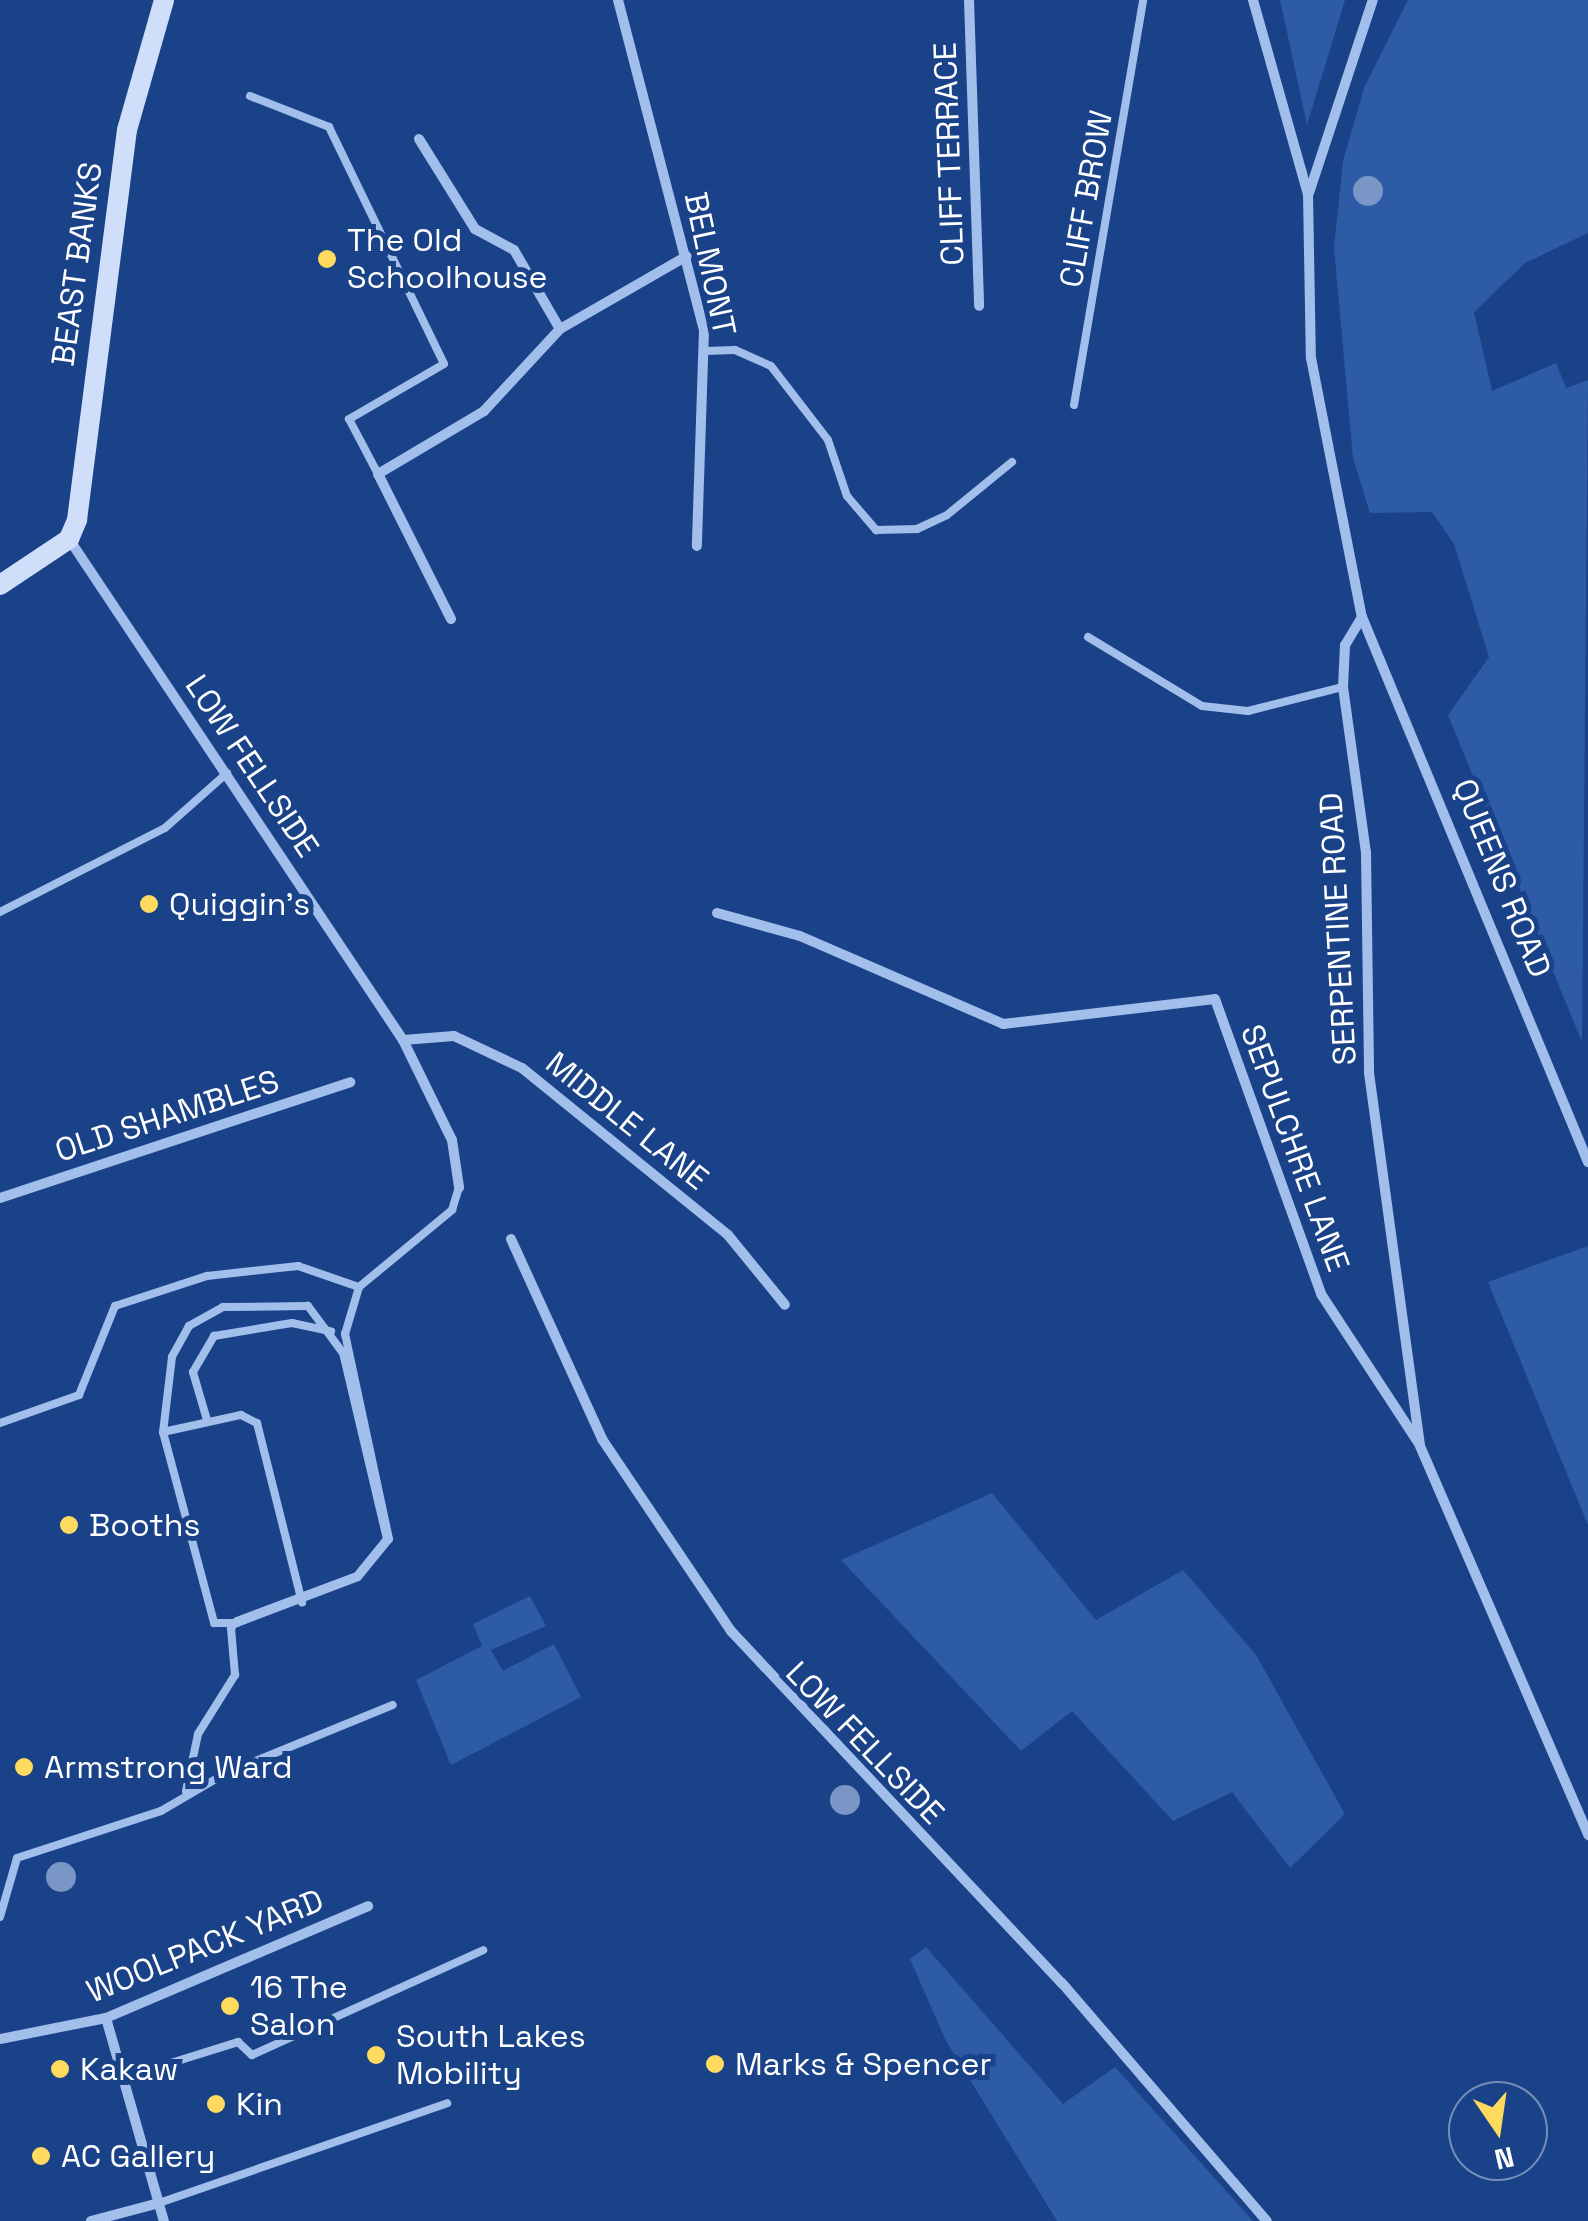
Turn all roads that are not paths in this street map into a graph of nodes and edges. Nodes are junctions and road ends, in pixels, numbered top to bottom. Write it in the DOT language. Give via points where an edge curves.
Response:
graph roads {
  1 [pos="164,0"];
  2 [pos="618,0"];
  3 [pos="969,0"];
  4 [pos="1144,0"];
  5 [pos="1253,0"];
  6 [pos="1373,0"];
  7 [pos="250,96"];
  8 [pos="419,139"];
  9 [pos="1308,194"];
  10 [pos="687,256"];
  11 [pos="979,306"];
  12 [pos="560,329"];
  13 [pos="704,351"];
  14 [pos="1074,405"];
  15 [pos="1012,462"];
  16 [pos="378,474"];
  17 [pos="70,539"];
  18 [pos="697,546"];
  19 [pos="0,585"];
  20 [pos="1362,617"];
  21 [pos="450,619"];
  22 [pos="1088,637"];
  23 [pos="1344,687"];
  24 [pos="227,773"];
  25 [pos="0,912"];
  26 [pos="718,913"];
  27 [pos="402,1040"];
  28 [pos="350,1082"];
  29 [pos="1588,1162"];
  30 [pos="460,1187"];
  31 [pos="0,1198"];
  32 [pos="512,1240"];
  33 [pos="359,1287"];
  34 [pos="786,1305"];
  35 [pos="336,1333"];
  36 [pos="207,1420"];
  37 [pos="0,1423"];
  38 [pos="163,1432"];
  39 [pos="1420,1446"];
  40 [pos="302,1602"];
  41 [pos="393,1705"];
  42 [pos="186,1792"];
  43 [pos="1588,1835"];
  44 [pos="368,1906"];
  45 [pos="0,1918"];
  46 [pos="483,1950"];
  47 [pos="106,2018"];
  48 [pos="0,2039"];
  49 [pos="123,2078"];
  50 [pos="448,2103"];
  51 [pos="159,2203"];
  52 [pos="91,2221"];
  53 [pos="164,2221"];
  54 [pos="1267,2221"];
  1 -- 17 [label="street, BEAST BANKS" via="128,130"];
  2 -- 10 [label="street, BELMONT"];
  3 -- 11 [label="street, CLIFF TERRACE"];
  4 -- 14 [label="lane, CLIFF BROW"];
  5 -- 9 [label="street"];
  6 -- 9 [label="street"];
  7 -- 16 [label="lane" via="329,127 444,364 349,419"];
  8 -- 12 [label="street" via="476,229 514,250"];
  9 -- 20 [label="street" via="1311,358"];
  10 -- 12 [label="street"];
  10 -- 13 [label="street, BELMONT"];
  12 -- 16 [label="street" via="484,411"];
  13 -- 15 [label="lane" via="735,350 771,366 821,429 847,496 876,530 917,529 946,515"];
  13 -- 18 [label="street, BELMONT"];
  16 -- 21 [label="street"];
  17 -- 19 [label="street"];
  17 -- 24 [label="street, LOW FELLSIDE"];
  20 -- 23 [label="street, SERPENTINE ROAD" via="1346,645"];
  20 -- 29 [label="street, QUEENS ROAD"];
  22 -- 23 [label="lane" via="1202,706 1248,710"];
  23 -- 39 [label="street, SERPENTINE ROAD" via="1366,853 1369,1072"];
  24 -- 25 [label="lane" via="166,828"];
  24 -- 27 [label="street, LOW FELLSIDE"];
  26 -- 39 [label="street, SEPULCHRE LANE" via="800,936 1003,1024 1215,998 1321,1294"];
  27 -- 30 [label="street, LOW FELLSIDE" via="452,1140"];
  27 -- 34 [label="street, MIDDLE LANE" via="454,1036 522,1068 728,1235"];
  28 -- 31 [label="street, OLD SHAMBLES"];
  30 -- 33 [label="lane" via="452,1210"];
  32 -- 54 [label="street, LOW FELLSIDE" via="602,1439 731,1632 786,1701 1062,1984"];
  33 -- 37 [label="lane" via="298,1266 207,1276 115,1306 79,1395"];
  33 -- 40 [label="lane" via="344,1352 389,1539 358,1578"];
  35 -- 36 [label="lane" via="292,1323 214,1336 193,1372"];
  35 -- 38 [label="lane" via="290,1301 206,1316 172,1357"];
  35 -- 42 [label="lane" via="387,1539 357,1576 237,1621 234,1675 198,1734"];
  36 -- 38 [label="lane"];
  36 -- 40 [label="lane" via="241,1415 257,1423"];
  38 -- 40 [label="lane" via="214,1623"];
  39 -- 43 [label="street, SERPENTINE ROAD"];
  41 -- 42 [label="lane"];
  42 -- 45 [label="lane" via="161,1811 17,1858"];
  44 -- 47 [label="street, WOOLPACK YARD"];
  46 -- 49 [label="lane" via="252,2055 238,2042"];
  47 -- 48 [label="street, WOOLPACK YARD"];
  47 -- 49 [label="street"];
  49 -- 51 [label="street"];
  50 -- 51 [label="lane"];
  51 -- 52 [label="street"];
  51 -- 53 [label="street"];
}
